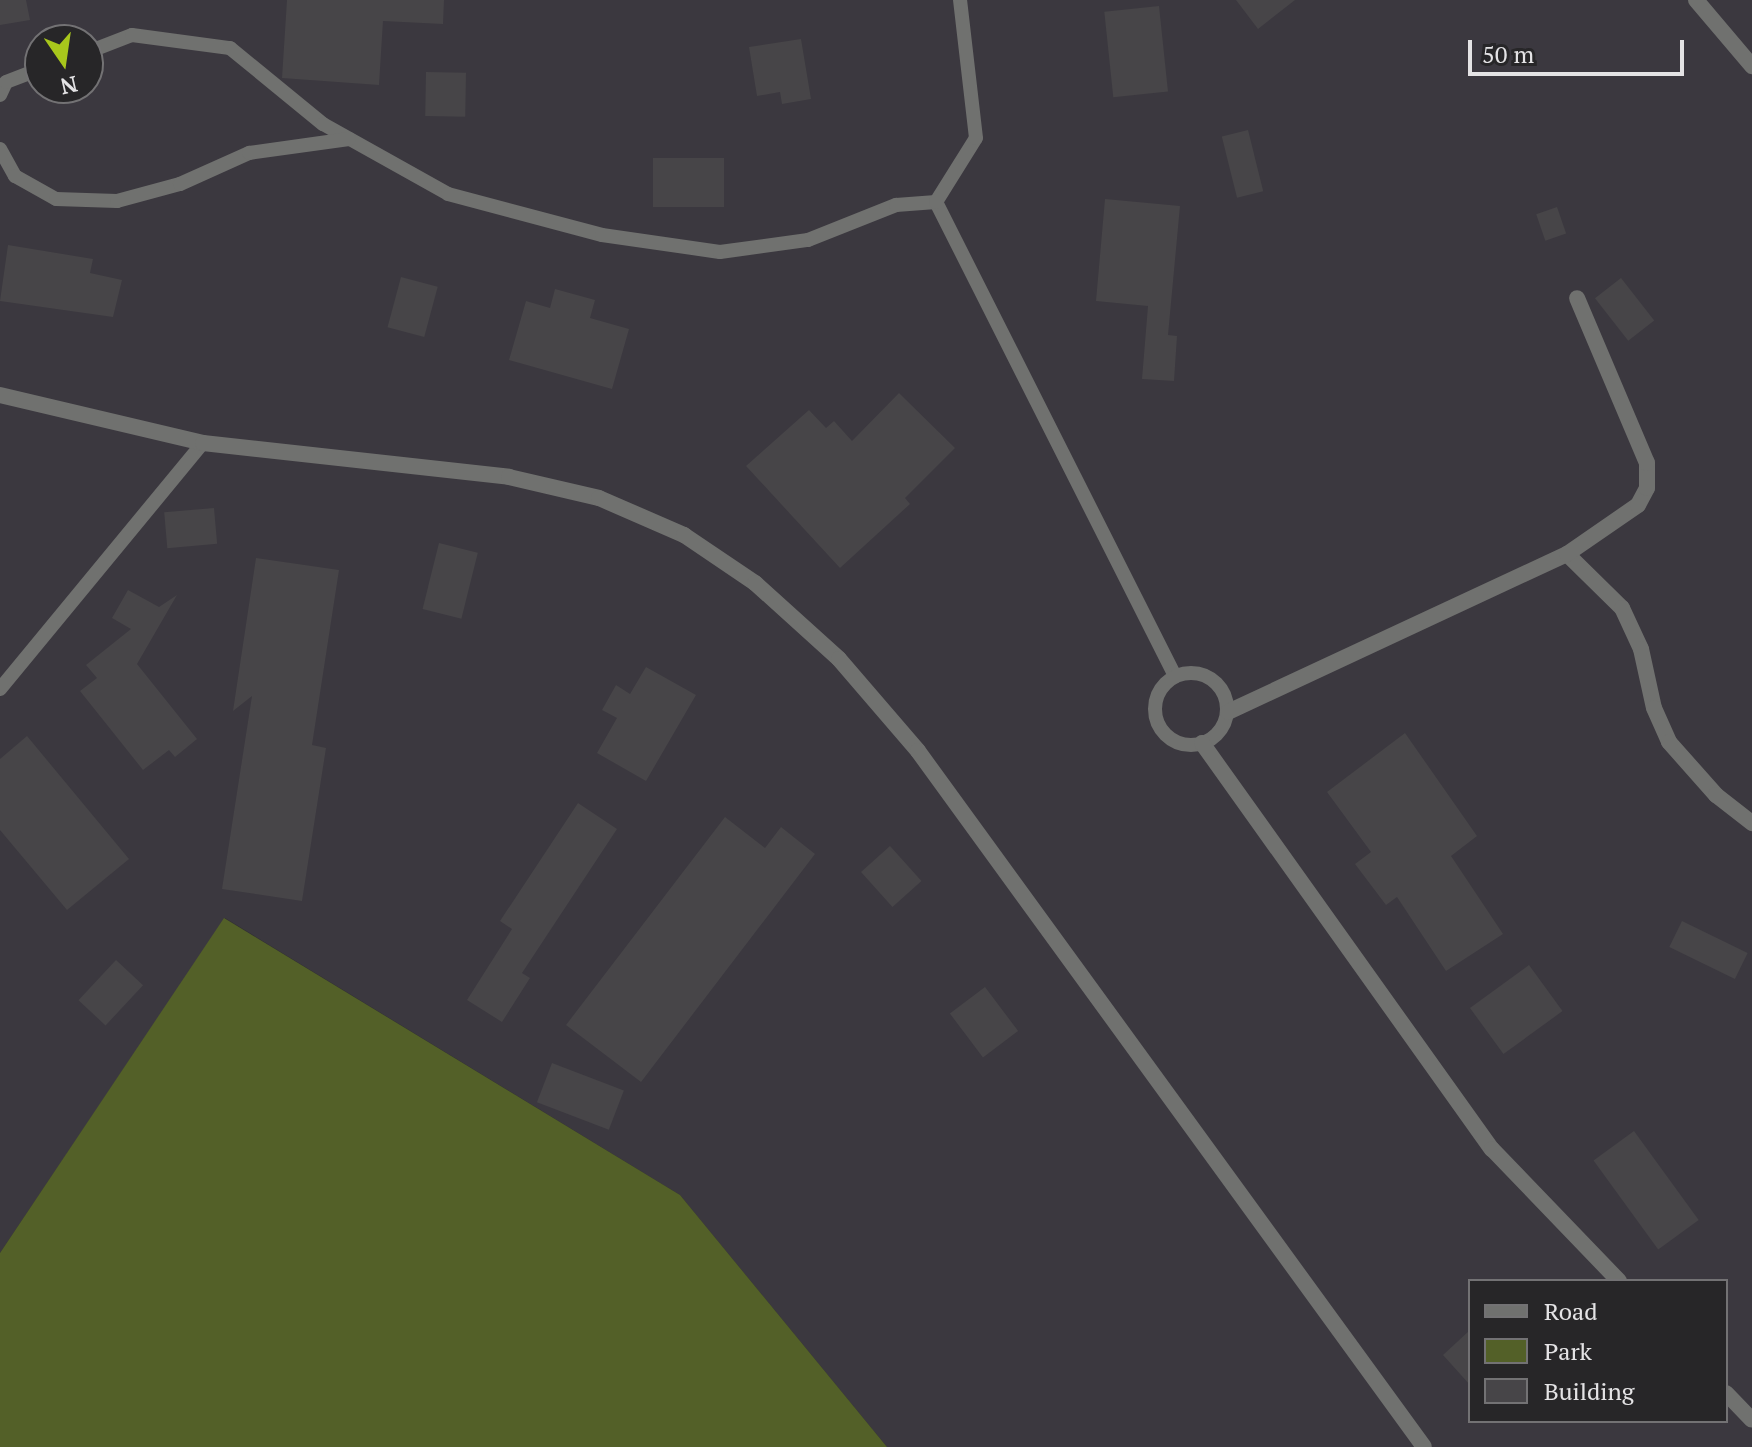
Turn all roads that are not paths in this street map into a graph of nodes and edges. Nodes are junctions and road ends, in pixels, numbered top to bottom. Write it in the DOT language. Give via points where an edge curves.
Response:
graph roads {
  1 [pos="960,0"];
  2 [pos="1696,0"];
  3 [pos="104,46"];
  4 [pos="1752,66"];
  5 [pos="24,75"];
  6 [pos="0,95"];
  7 [pos="349,139"];
  8 [pos="0,149"];
  9 [pos="936,202"];
  10 [pos="1577,298"];
  11 [pos="0,395"];
  12 [pos="203,443"];
  13 [pos="1567,554"];
  14 [pos="1175,676"];
  15 [pos="0,689"];
  16 [pos="1228,712"];
  17 [pos="1202,743"];
  18 [pos="1752,823"];
  19 [pos="1617,1279"];
  20 [pos="1728,1395"];
  21 [pos="1752,1420"];
  22 [pos="1424,1447"];
  1 -- 9 [label="lane" via="976,138"];
  2 -- 4 [label="street"];
  3 -- 7 [label="lane" via="132,35 230,48"];
  5 -- 6 [label="lane" via="6,82"];
  7 -- 8 [label="lane" via="249,153 180,184 117,201 56,199 15,176"];
  7 -- 9 [label="lane" via="448,194 602,235 720,252 808,240 896,205"];
  9 -- 14 [label="lane"];
  10 -- 13 [label="street" via="1640,441 1647,488 1638,505"];
  11 -- 12 [label="street"];
  12 -- 15 [label="lane"];
  12 -- 22 [label="street" via="509,477 599,498 684,535 755,583 839,659 918,751"];
  13 -- 16 [label="street"];
  13 -- 18 [label="street" via="1622,608 1641,649 1654,708 1669,742 1716,795"];
  14 -- 16 [label="lane" via="1201,673 1212,678 1227,699"];
  14 -- 17 [label="lane" via="1158,693 1156,718 1171,739"];
  16 -- 17 [label="lane" via="1218,735"];
  17 -- 19 [label="street" via="1492,1149"];
  20 -- 21 [label="street"];
}
